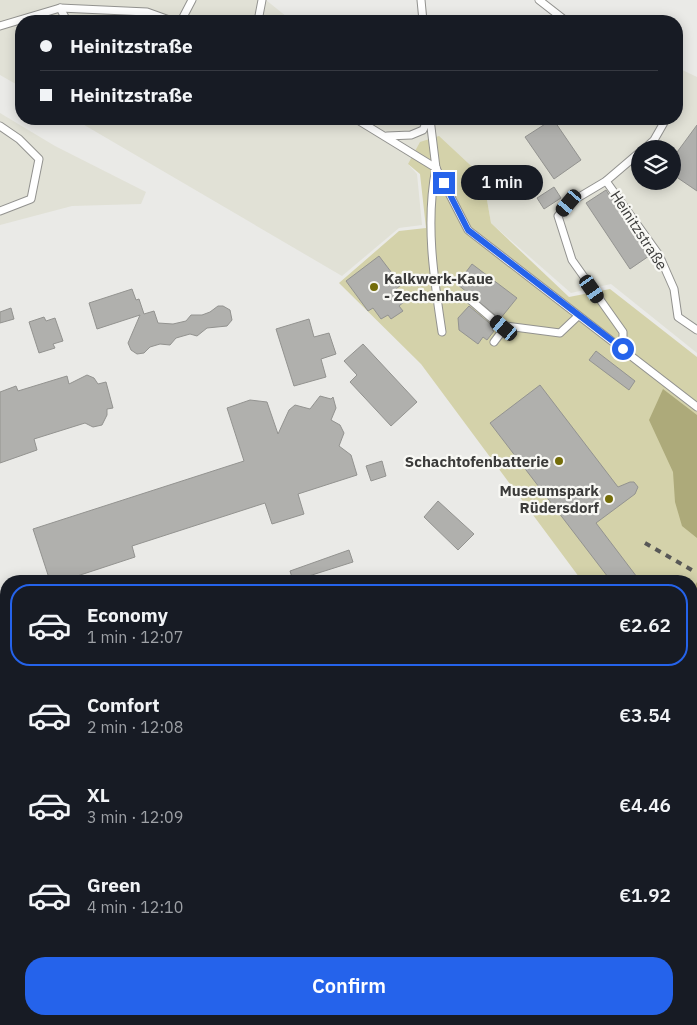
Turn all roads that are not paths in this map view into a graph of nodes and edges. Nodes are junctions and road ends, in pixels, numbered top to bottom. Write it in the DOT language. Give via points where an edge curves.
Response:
graph roads {
  1 [pos="110,0"];
  2 [pos="192,0"];
  3 [pos="262,0"];
  4 [pos="421,0"];
  5 [pos="539,0"];
  6 [pos="60,8"];
  7 [pos="109,8"];
  8 [pos="37,15"];
  9 [pos="64,15"];
  10 [pos="155,15"];
  11 [pos="184,15"];
  12 [pos="259,15"];
  13 [pos="422,15"];
  14 [pos="558,15"];
  15 [pos="15,22"];
  16 [pos="0,26"];
  17 [pos="366,125"];
  18 [pos="426,125"];
  19 [pos="430,125"];
  20 [pos="663,125"];
  21 [pos="0,126"];
  22 [pos="384,136"];
  23 [pos="654,140"];
  24 [pos="631,160"];
  25 [pos="436,168"];
  26 [pos="606,181"];
  27 [pos="0,211"];
  28 [pos="467,297"];
  29 [pos="578,316"];
  30 [pos="504,328"];
  31 [pos="697,330"];
  32 [pos="442,332"];
  33 [pos="494,342"];
  34 [pos="623,349"];
  35 [pos="697,407"];
  1 -- 7 [label="lane"];
  2 -- 11 [label="lane"];
  3 -- 12 [label="lane"];
  4 -- 13 [label="lane"];
  5 -- 14 [label="lane"];
  6 -- 7 [label="lane"];
  6 -- 8 [label="lane"];
  6 -- 9 [label="lane"];
  7 -- 10 [label="lane"];
  15 -- 16 [label="lane"];
  17 -- 22 [label="lane"];
  18 -- 22 [label="lane" via="423,130 411,135"];
  19 -- 25 [label="lane"];
  20 -- 23 [label="lane"];
  21 -- 27 [label="lane" via="39,159 31,199"];
  22 -- 25 [label="lane"];
  24 -- 26 [label="lane, Heinitzstraße"];
  25 -- 29 [label="lane" via="468,230"];
  25 -- 32 [label="lane" via="431,196 434,280"];
  26 -- 31 [label="lane, Heinitzstraße" via="659,255 674,289 678,317"];
  26 -- 34 [label="lane, Heinitzstraße" via="569,203 558,216 572,260 622,332"];
  28 -- 30 [label="lane"];
  29 -- 30 [label="lane" via="560,332"];
  29 -- 34 [label="lane"];
  30 -- 33 [label="lane"];
  34 -- 35 [label="lane"];
}
